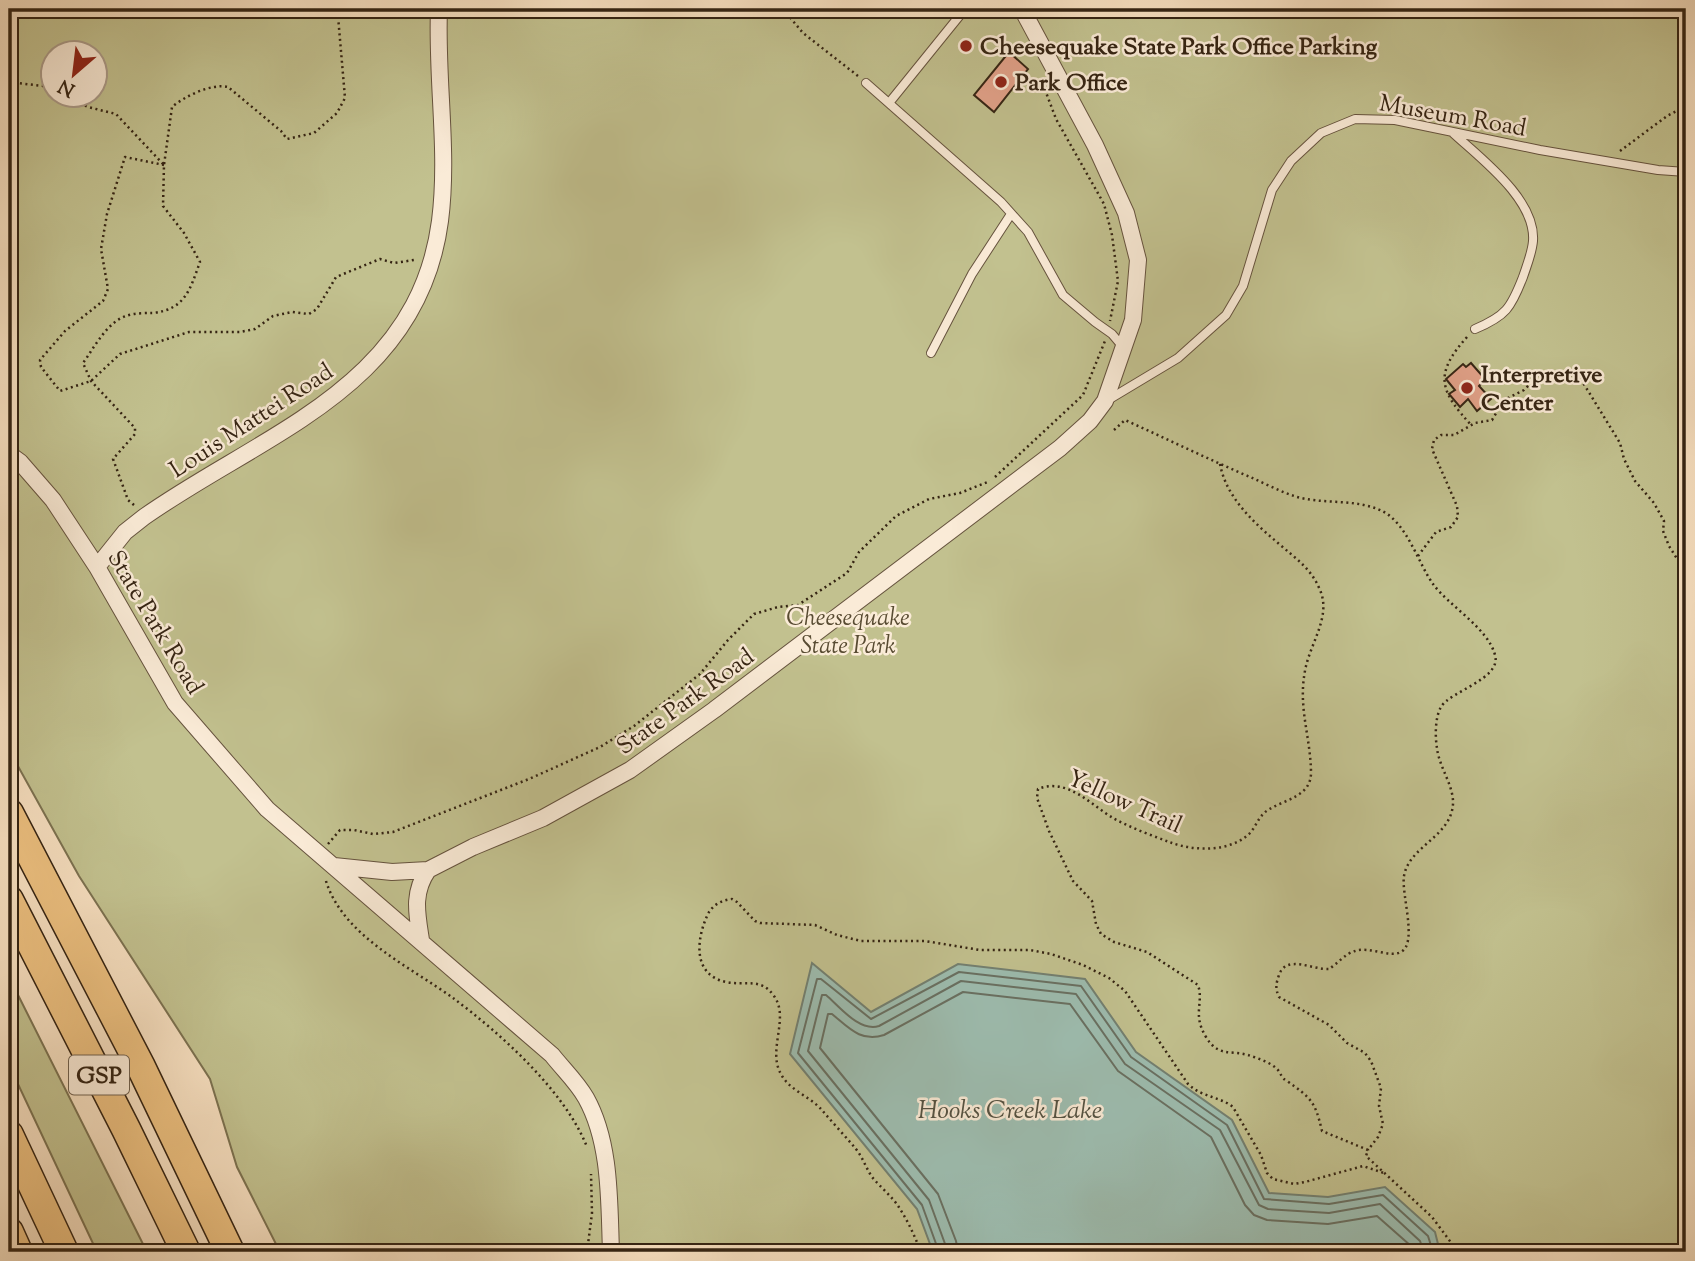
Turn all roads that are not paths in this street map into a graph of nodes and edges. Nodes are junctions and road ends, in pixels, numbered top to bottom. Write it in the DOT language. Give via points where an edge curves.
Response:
graph roads {
  1 [pos="439,9"];
  2 [pos="965,9"];
  3 [pos="1022,9"];
  4 [pos="866,83"];
  5 [pos="889,103"];
  6 [pos="1452,132"];
  7 [pos="1686,172"];
  8 [pos="1011,214"];
  9 [pos="1475,329"];
  10 [pos="1125,349"];
  11 [pos="931,353"];
  12 [pos="1105,401"];
  13 [pos="9,454"];
  14 [pos="97,567"];
  15 [pos="9,813"];
  16 [pos="428,870"];
  17 [pos="329,872"];
  18 [pos="9,900"];
  19 [pos="422,940"];
  20 [pos="9,1135"];
  21 [pos="9,1232"];
  22 [pos="18,1252"];
  23 [pos="64,1252"];
  24 [pos="186,1252"];
  25 [pos="230,1252"];
  26 [pos="611,1252"];
  1 -- 14 [label="street, Louis Mattei Road" via="440,222 412,309 359,377 305,419 144,517 125,532"];
  2 -- 5 [label="lane"];
  3 -- 10 [label="street, State Park Road" via="1126,213 1138,260 1133,320"];
  4 -- 5 [label="lane"];
  5 -- 8 [label="lane"];
  6 -- 7 [label="lane, Museum Road"];
  6 -- 9 [label="lane" via="1516,195 1531,223 1533,239 1513,302 1505,314"];
  6 -- 12 [label="lane, Museum Road" via="1395,120 1355,119 1321,133 1291,161 1272,190 1243,286 1226,315 1178,358"];
  8 -- 10 [label="lane" via="1028,232 1063,295"];
  8 -- 11 [label="lane" via="972,274"];
  10 -- 12 [label="street, State Park Road"];
  12 -- 16 [label="street, State Park Road" via="1060,448 630,769 543,818"];
  13 -- 14 [label="street, State Park Road" via="52,500"];
  14 -- 17 [label="street, State Park Road" via="175,703"];
  15 -- 25 [label="highway, GSP" via="141,1067"];
  16 -- 17 [label="street, State Park Road"];
  16 -- 19 [label="street" via="416,896"];
  17 -- 19 [label="street, State Park Road"];
  18 -- 24 [label="highway, GSP"];
  19 -- 26 [label="street, State Park Road" via="552,1055 585,1096 601,1132"];
  20 -- 23 [label="highway"];
  21 -- 22 [label="highway"];
}
